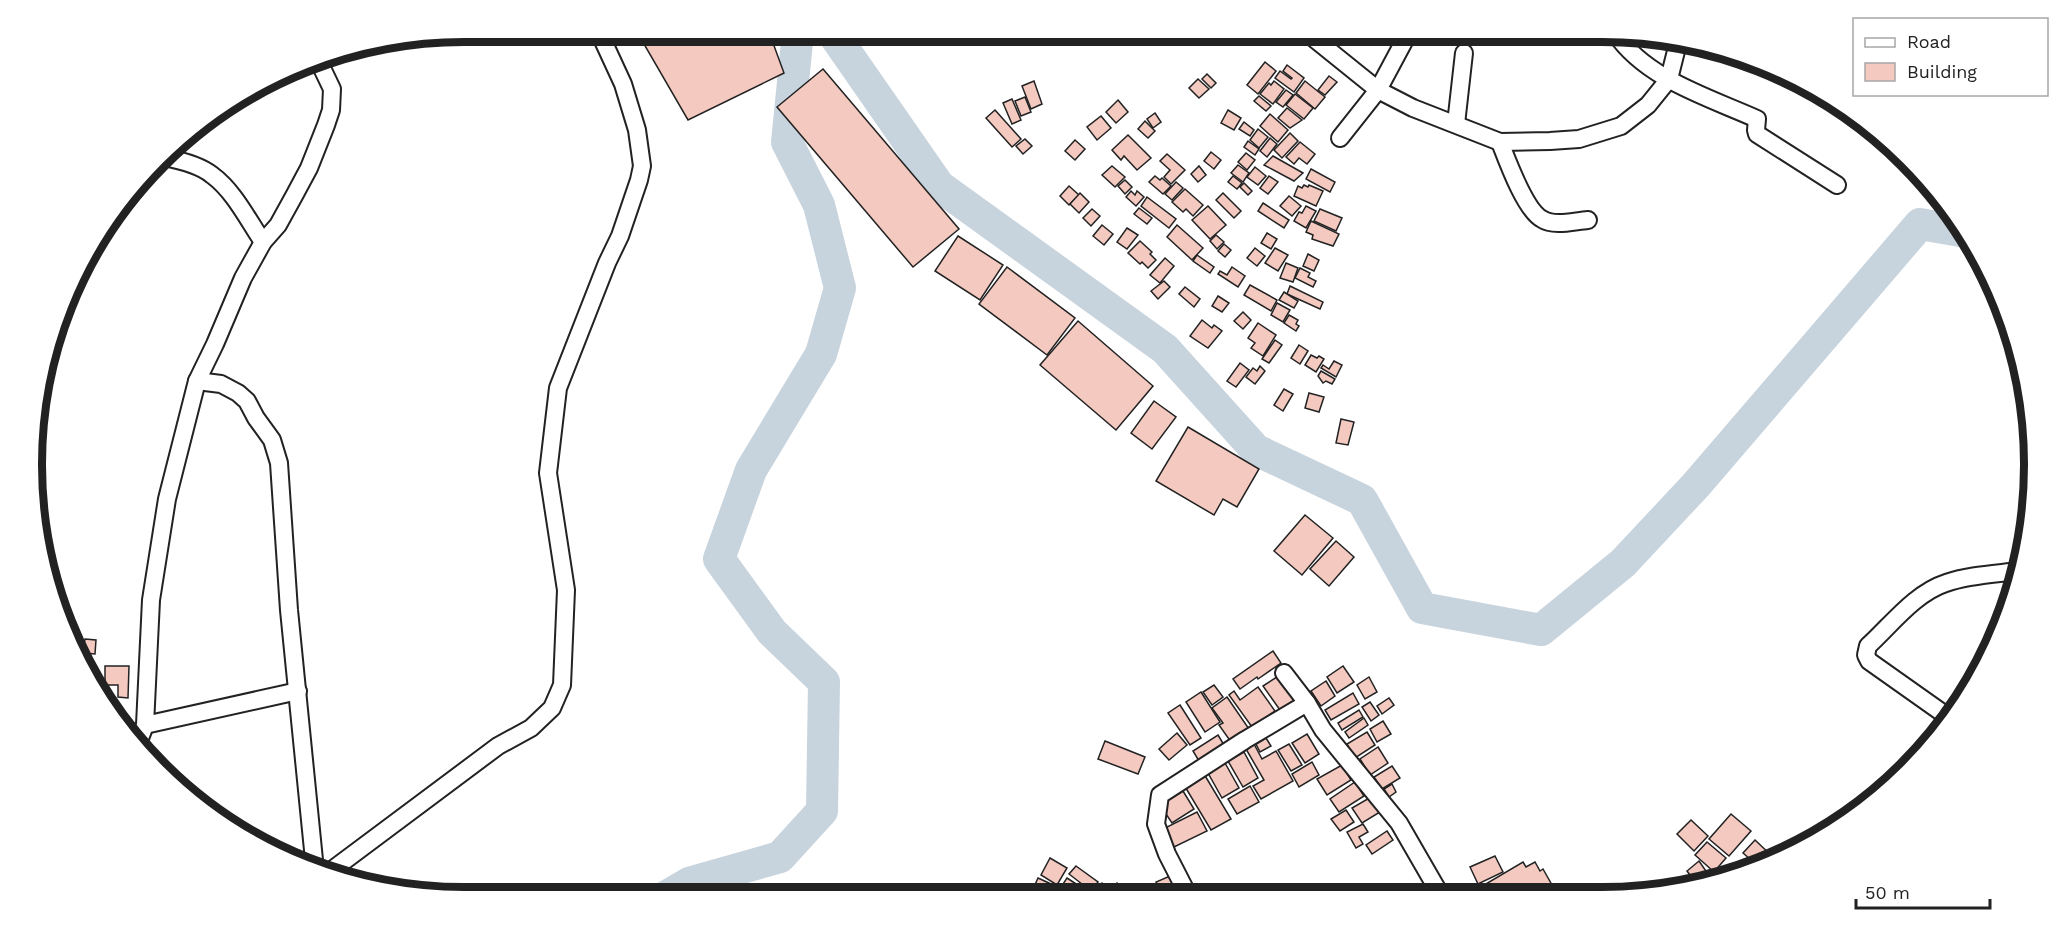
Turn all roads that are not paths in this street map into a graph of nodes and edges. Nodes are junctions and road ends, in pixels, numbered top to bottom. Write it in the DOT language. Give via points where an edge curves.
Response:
graph roads {
  1 [pos="603,42"];
  2 [pos="1318,42"];
  3 [pos="1404,42"];
  4 [pos="1622,43"];
  5 [pos="1677,49"];
  6 [pos="1464,53"];
  7 [pos="321,67"];
  8 [pos="1669,80"];
  9 [pos="1378,90"];
  10 [pos="1456,124"];
  11 [pos="1340,138"];
  12 [pos="1500,142"];
  13 [pos="173,159"];
  14 [pos="1837,185"];
  15 [pos="1588,220"];
  16 [pos="263,242"];
  17 [pos="197,381"];
  18 [pos="2010,572"];
  19 [pos="1284,673"];
  20 [pos="298,691"];
  21 [pos="1307,703"];
  22 [pos="1943,713"];
  23 [pos="142,733"];
  24 [pos="314,859"];
  25 [pos="336,867"];
  26 [pos="1184,887"];
  27 [pos="1436,887"];
  1 -- 25 [label="street" via="626,93 642,166 620,236 558,388 548,473 566,590 562,685 552,708 531,728 498,746"];
  2 -- 9 [label="street"];
  3 -- 9 [label="street"];
  4 -- 8 [label="street"];
  5 -- 8 [label="street"];
  6 -- 10 [label="street"];
  7 -- 16 [label="street" via="332,89 331,110 309,168 278,225"];
  8 -- 12 [label="street" via="1648,105 1621,126 1579,139"];
  8 -- 14 [label="street" via="1757,119 1757,134"];
  9 -- 10 [label="street"];
  9 -- 11 [label="street"];
  10 -- 12 [label="street"];
  12 -- 15 [label="street" via="1513,178 1542,220"];
  13 -- 16 [label="street" via="211,174"];
  16 -- 17 [label="street"];
  17 -- 20 [label="street" via="221,384 238,393 272,440 279,463"];
  17 -- 23 [label="street" via="167,499 150,600"];
  18 -- 22 [label="street" via="1945,583 1919,598 1868,646 1869,661"];
  19 -- 21 [label="street"];
  20 -- 23 [label="street"];
  20 -- 24 [label="street"];
  21 -- 26 [label="street" via="1160,795 1156,824"];
  21 -- 27 [label="street" via="1323,730 1399,823"];
}
